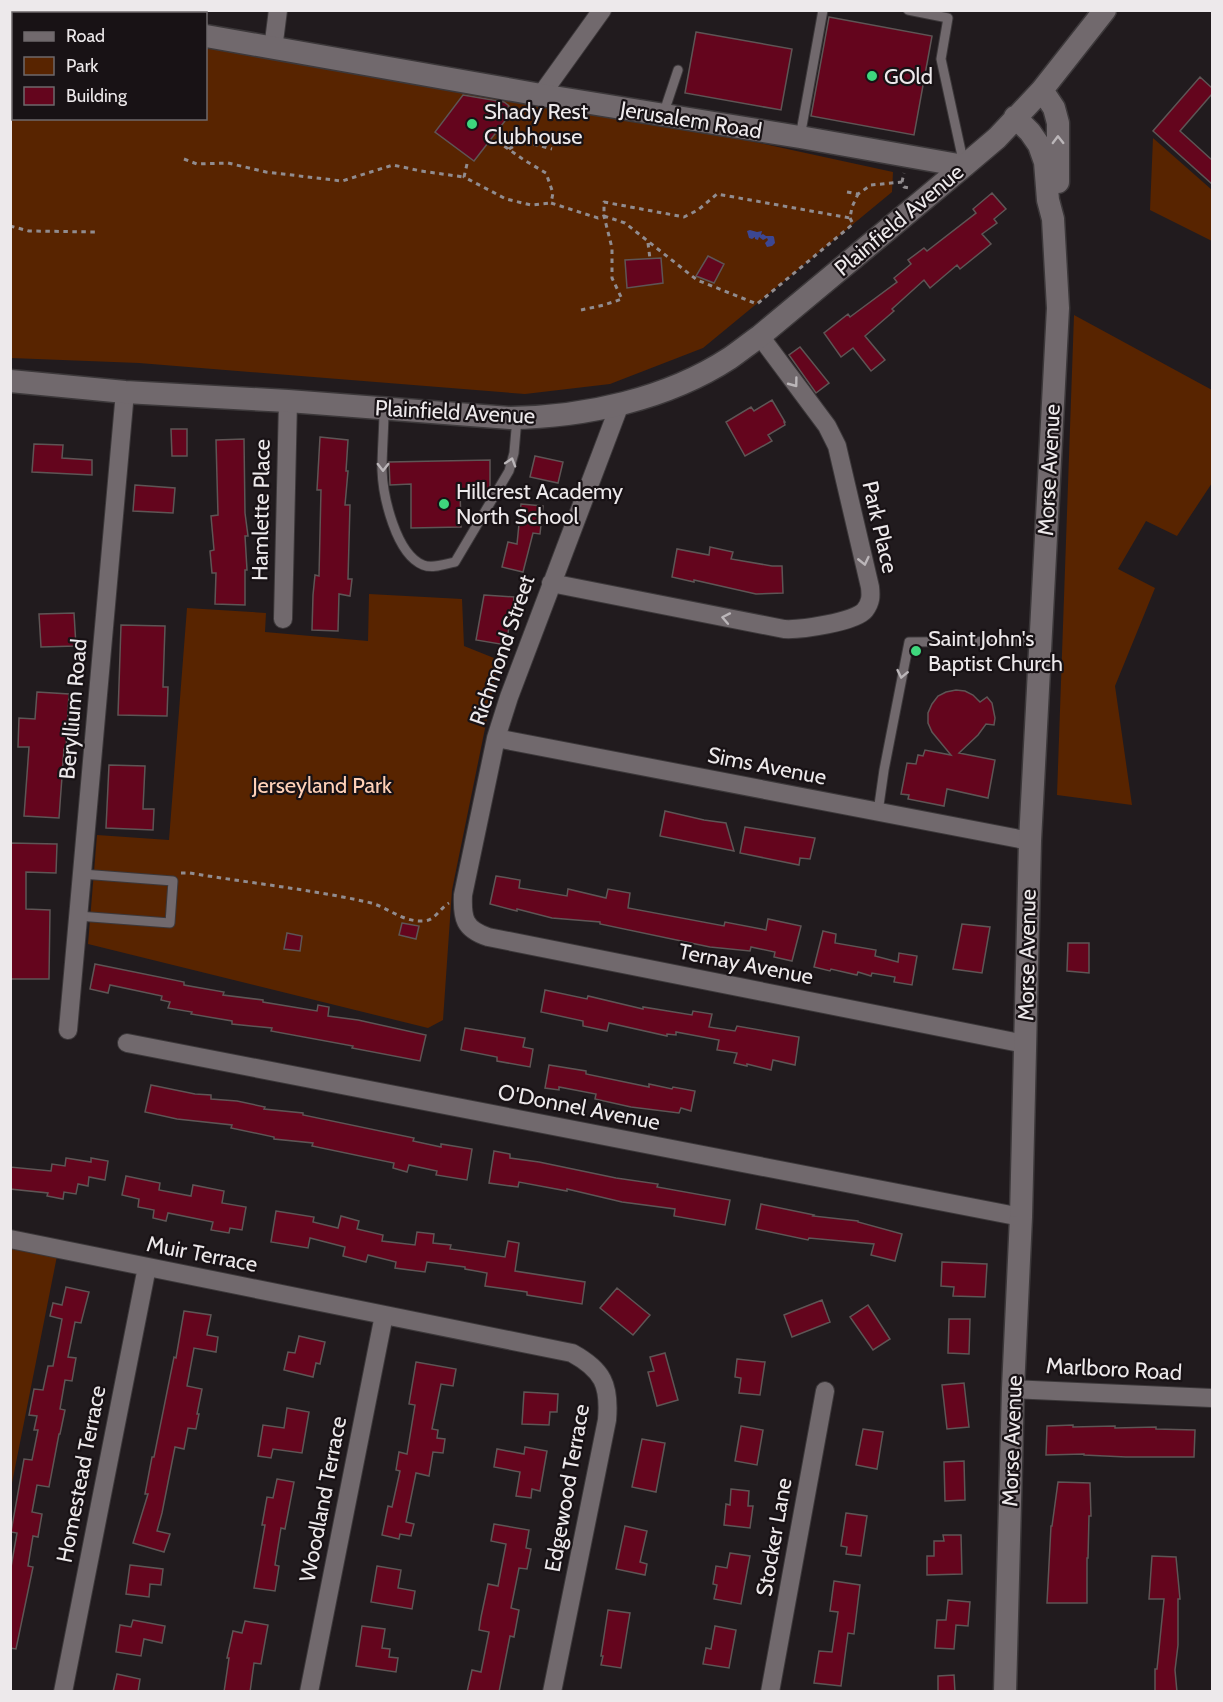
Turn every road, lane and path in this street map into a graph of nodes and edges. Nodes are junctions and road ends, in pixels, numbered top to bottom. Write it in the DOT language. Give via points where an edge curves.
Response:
graph roads {
  1 [pos="278,10"];
  2 [pos="602,10"];
  3 [pos="823,10"];
  4 [pos="908,10"];
  5 [pos="1106,10"];
  6 [pos="207,36"];
  7 [pos="273,49"];
  8 [pos="678,70"];
  9 [pos="1042,90"];
  10 [pos="541,95"];
  11 [pos="663,115"];
  12 [pos="1015,117"];
  13 [pos="800,137"];
  14 [pos="497,141"];
  15 [pos="509,149"];
  16 [pos="552,149"];
  17 [pos="184,159"];
  18 [pos="467,164"];
  19 [pos="964,166"];
  20 [pos="906,171"];
  21 [pos="464,177"];
  22 [pos="902,182"];
  23 [pos="915,184"];
  24 [pos="847,192"];
  25 [pos="858,194"];
  26 [pos="551,203"];
  27 [pos="604,216"];
  28 [pos="850,218"];
  29 [pos="1053,219"];
  30 [pos="10,226"];
  31 [pos="98,232"];
  32 [pos="648,241"];
  33 [pos="650,259"];
  34 [pos="581,310"];
  35 [pos="760,336"];
  36 [pos="11,385"];
  37 [pos="125,392"];
  38 [pos="288,401"];
  39 [pos="620,404"];
  40 [pos="384,409"];
  41 [pos="517,418"];
  42 [pos="551,583"];
  43 [pos="283,619"];
  44 [pos="1040,640"];
  45 [pos="496,738"];
  46 [pos="878,812"];
  47 [pos="1030,841"];
  48 [pos="82,874"];
  49 [pos="173,881"];
  50 [pos="463,895"];
  51 [pos="78,916"];
  52 [pos="464,920"];
  53 [pos="68,1030"];
  54 [pos="127,1043"];
  55 [pos="1025,1044"];
  56 [pos="1021,1217"];
  57 [pos="10,1239"];
  58 [pos="147,1267"];
  59 [pos="384,1315"];
  60 [pos="1013,1389"];
  61 [pos="825,1391"];
  62 [pos="1212,1398"];
  63 [pos="63,1692"];
  64 [pos="309,1692"];
  65 [pos="552,1692"];
  66 [pos="770,1692"];
  67 [pos="1005,1692"];
  1 -- 7 [label="street"];
  2 -- 10 [label="street"];
  3 -- 13 [label="lane"];
  4 -- 19 [label="lane" via="948,18 941,59"];
  5 -- 9 [label="street, Plainfield Avenue"];
  6 -- 7 [label="street, Jerusalem Road"];
  7 -- 10 [label="street, Jerusalem Road"];
  8 -- 11 [label="lane"];
  9 -- 12 [label="street, Plainfield Avenue"];
  29 -- 9 [label="street, Morse Avenue, one-way" via="1058,201 1058,123"];
  10 -- 11 [label="street, Jerusalem Road"];
  11 -- 13 [label="street, Jerusalem Road"];
  12 -- 19 [label="street, Plainfield Avenue" via="998,138"];
  12 -- 29 [label="street, Morse Avenue" via="1039,145"];
  13 -- 19 [label="street, Jerusalem Road"];
  14 -- 15 [label="path"];
  15 -- 16 [label="path" via="522,141"];
  15 -- 26 [label="path" via="546,173 553,193"];
  17 -- 21 [label="path" via="197,164 228,163 342,181 393,165"];
  18 -- 21 [label="path"];
  19 -- 35 [label="street, Plainfield Avenue"];
  20 -- 22 [label="path"];
  21 -- 26 [label="path" via="506,199 531,205"];
  22 -- 23 [label="path" via="904,188"];
  22 -- 25 [label="path" via="871,185"];
  24 -- 25 [label="path"];
  25 -- 28 [label="path"];
  26 -- 27 [label="path" via="598,218"];
  27 -- 28 [label="path" via="604,202 684,217 717,194"];
  27 -- 32 [label="path" via="625,223"];
  27 -- 34 [label="path" via="612,248 612,278 622,298"];
  28 -- 32 [label="path" via="853,224 757,304 697,280"];
  29 -- 44 [label="street, Morse Avenue" via="1058,308"];
  30 -- 31 [label="path" via="29,231"];
  32 -- 33 [label="path"];
  35 -- 39 [label="street, Plainfield Avenue" via="690,379"];
  35 -- 42 [label="street, Park Place, one-way" via="827,426 837,446 870,587 871,599 864,612 801,630 784,629"];
  36 -- 37 [label="street, Plainfield Avenue"];
  37 -- 38 [label="street, Plainfield Avenue"];
  37 -- 48 [label="street, Beryllium Road"];
  38 -- 40 [label="street, Plainfield Avenue"];
  38 -- 43 [label="street, Hamlette Place"];
  39 -- 41 [label="street, Plainfield Avenue" via="578,413"];
  39 -- 42 [label="street, Richmond Street"];
  40 -- 41 [label="street, Plainfield Avenue"];
  40 -- 41 [label="lane, one-way" via="382,471 387,501 400,543 412,559 425,566 455,562 474,532 509,471"];
  42 -- 45 [label="street, Richmond Street"];
  44 -- 46 [label="lane, one-way" via="909,642"];
  44 -- 47 [label="street, Morse Avenue"];
  45 -- 46 [label="street, Sims Avenue"];
  45 -- 50 [label="street, Richmond Street"];
  46 -- 47 [label="street, Sims Avenue"];
  47 -- 55 [label="street, Morse Avenue"];
  48 -- 49 [label="lane"];
  48 -- 51 [label="street, Beryllium Road"];
  49 -- 50 [label="path" via="181,873 190,873 317,892 377,904 402,918 420,921 428,921"];
  49 -- 51 [label="lane" via="170,923"];
  50 -- 52 [label="street, Richmond Street"];
  51 -- 53 [label="street, Beryllium Road"];
  52 -- 55 [label="street, Ternay Avenue" via="476,933 488,937"];
  54 -- 56 [label="street, O'Donnel Avenue"];
  55 -- 56 [label="street, Morse Avenue"];
  56 -- 60 [label="street, Morse Avenue"];
  57 -- 58 [label="street, Muir Terrace"];
  58 -- 59 [label="street, Muir Terrace"];
  58 -- 63 [label="street, Homestead Terrace"];
  59 -- 64 [label="street, Woodland Terrace"];
  59 -- 65 [label="street, Edgewood Terrace" via="572,1353 587,1362 602,1379 608,1402 607,1419"];
  60 -- 62 [label="street, Marlboro Road"];
  60 -- 67 [label="street, Morse Avenue"];
  61 -- 66 [label="street, Stocker Lane"];
}
